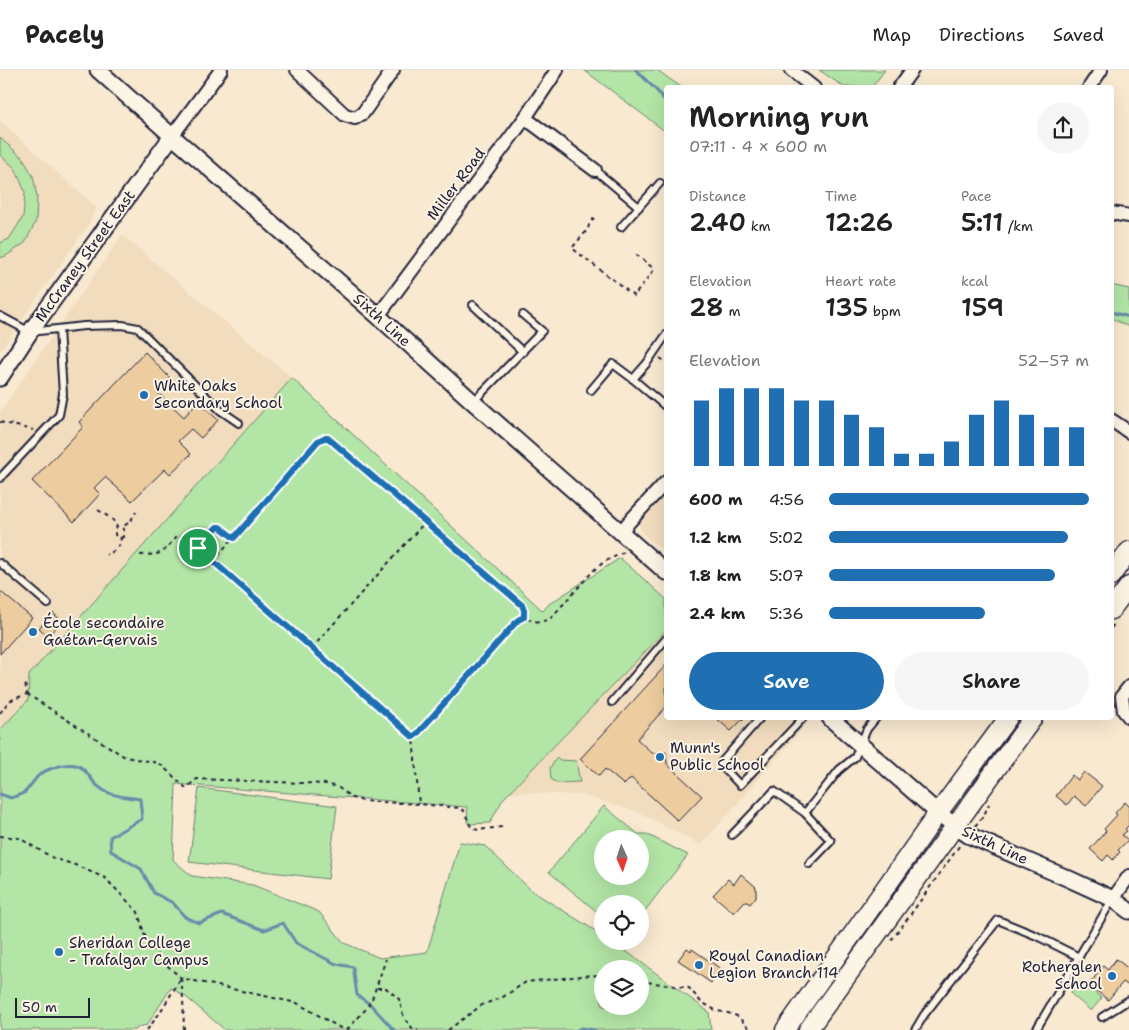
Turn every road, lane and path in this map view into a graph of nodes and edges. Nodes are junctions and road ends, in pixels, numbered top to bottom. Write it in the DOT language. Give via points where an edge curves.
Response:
graph roads {
  1 [pos="98,70"];
  2 [pos="221,70"];
  3 [pos="297,70"];
  4 [pos="394,70"];
  5 [pos="557,70"];
  6 [pos="791,70"];
  7 [pos="912,70"];
  8 [pos="1101,70"];
  9 [pos="810,85"];
  10 [pos="901,85"];
  11 [pos="1091,85"];
  12 [pos="525,118"];
  13 [pos="172,136"];
  14 [pos="596,170"];
  15 [pos="660,183"];
  16 [pos="639,207"];
  17 [pos="1114,213"];
  18 [pos="1129,216"];
  19 [pos="594,218"];
  20 [pos="621,227"];
  21 [pos="634,253"];
  22 [pos="472,305"];
  23 [pos="523,315"];
  24 [pos="0,316"];
  25 [pos="378,316"];
  26 [pos="59,329"];
  27 [pos="30,332"];
  28 [pos="664,338"];
  29 [pos="523,352"];
  30 [pos="0,378"];
  31 [pos="633,379"];
  32 [pos="591,390"];
  33 [pos="473,402"];
  34 [pos="664,404"];
  35 [pos="0,422"];
  36 [pos="1114,422"];
  37 [pos="239,423"];
  38 [pos="43,432"];
  39 [pos="1129,432"];
  40 [pos="0,478"];
  41 [pos="664,484"];
  42 [pos="98,510"];
  43 [pos="136,512"];
  44 [pos="425,522"];
  45 [pos="117,526"];
  46 [pos="122,527"];
  47 [pos="626,537"];
  48 [pos="120,538"];
  49 [pos="234,538"];
  50 [pos="198,548"];
  51 [pos="1129,551"];
  52 [pos="140,555"];
  53 [pos="106,556"];
  54 [pos="213,561"];
  55 [pos="0,563"];
  56 [pos="664,570"];
  57 [pos="1114,572"];
  58 [pos="1129,586"];
  59 [pos="48,604"];
  60 [pos="1114,606"];
  61 [pos="524,617"];
  62 [pos="664,641"];
  63 [pos="312,648"];
  64 [pos="25,683"];
  65 [pos="1129,687"];
  66 [pos="27,694"];
  67 [pos="612,702"];
  68 [pos="0,713"];
  69 [pos="1129,717"];
  70 [pos="758,720"];
  71 [pos="801,720"];
  72 [pos="832,720"];
  73 [pos="874,720"];
  74 [pos="1007,720"];
  75 [pos="1032,720"];
  76 [pos="413,737"];
  77 [pos="860,745"];
  78 [pos="419,804"];
  79 [pos="805,813"];
  80 [pos="938,813"];
  81 [pos="954,826"];
  82 [pos="502,827"];
  83 [pos="732,835"];
  84 [pos="0,836"];
  85 [pos="808,864"];
  86 [pos="1129,876"];
  87 [pos="1113,900"];
  88 [pos="1129,911"];
  89 [pos="1079,957"];
  90 [pos="386,959"];
  91 [pos="594,975"];
  92 [pos="181,978"];
  93 [pos="649,982"];
  94 [pos="376,988"];
  95 [pos="1129,1000"];
  96 [pos="1102,1017"];
  97 [pos="147,1030"];
  98 [pos="184,1030"];
  99 [pos="345,1030"];
  100 [pos="418,1030"];
  101 [pos="448,1030"];
  102 [pos="751,1030"];
  103 [pos="785,1030"];
  104 [pos="808,1030"];
  105 [pos="915,1030"];
  106 [pos="1036,1030"];
  1 -- 13 [label="street, Sixth Line"];
  2 -- 13 [label="street"];
  3 -- 4 [label="street" via="345,116 355,118 363,113"];
  5 -- 12 [label="street, Miller Road"];
  6 -- 9 [label="street"];
  7 -- 10 [label="street"];
  8 -- 11 [label="street"];
  12 -- 14 [label="street"];
  12 -- 25 [label="street, Miller Road"];
  13 -- 25 [label="street, Sixth Line"];
  13 -- 27 [label="street, McCraney Street East"];
  14 -- 16 [label="lane"];
  15 -- 16 [label="lane"];
  16 -- 20 [label="lane"];
  17 -- 18 [label="street"];
  19 -- 21 [label="path" via="572,248 634,296 653,271"];
  22 -- 29 [label="lane"];
  23 -- 29 [label="lane" via="542,331"];
  24 -- 27 [label="lane"];
  25 -- 33 [label="street, Sixth Line"];
  26 -- 27 [label="lane"];
  26 -- 37 [label="lane" via="122,324 138,328 220,410"];
  26 -- 38 [label="lane" via="63,394 59,416"];
  27 -- 30 [label="street, McCraney Street East"];
  28 -- 31 [label="lane"];
  29 -- 33 [label="lane"];
  31 -- 32 [label="lane" via="613,364"];
  31 -- 34 [label="lane"];
  33 -- 47 [label="street, Sixth Line"];
  35 -- 38 [label="path"];
  36 -- 39 [label="street"];
  38 -- 40 [label="lane"];
  41 -- 47 [label="street" via="629,522"];
  42 -- 45 [label="path"];
  43 -- 46 [label="path"];
  44 -- 49 [label="path" via="328,438 324,438"];
  44 -- 61 [label="path" via="522,605"];
  44 -- 63 [label="path"];
  45 -- 46 [label="path"];
  45 -- 48 [label="path" via="115,535"];
  46 -- 48 [label="path" via="124,534"];
  47 -- 56 [label="street, Sixth Line"];
  47 -- 61 [label="path" via="624,553 594,570 550,619 532,621"];
  48 -- 53 [label="path" via="120,546"];
  49 -- 50 [label="path" via="217,527"];
  49 -- 54 [label="path"];
  50 -- 52 [label="path" via="186,537 176,536 158,555"];
  50 -- 54 [label="path"];
  51 -- 57 [label="main road"];
  54 -- 63 [label="path"];
  55 -- 59 [label="lane"];
  58 -- 60 [label="main road"];
  61 -- 76 [label="path"];
  62 -- 67 [label="lane"];
  63 -- 76 [label="path"];
  64 -- 66 [label="path"];
  65 -- 69 [label="street" via="1122,696 1124,711"];
  66 -- 68 [label="path" via="9,701"];
  66 -- 78 [label="path" via="125,757 159,763 186,788 196,779 328,784 363,801"];
  70 -- 71 [label="lane" via="720,764 740,785"];
  72 -- 77 [label="street, Sixth Line"];
  73 -- 77 [label="lane"];
  74 -- 80 [label="main road"];
  75 -- 81 [label="main road"];
  76 -- 78 [label="path"];
  77 -- 79 [label="lane" via="855,757 839,770"];
  77 -- 80 [label="street, Sixth Line"];
  78 -- 82 [label="path" via="460,808 471,827 478,830"];
  79 -- 83 [label="lane" via="774,791"];
  79 -- 85 [label="lane" via="831,841"];
  80 -- 81 [label="street, Sixth Line"];
  80 -- 103 [label="main road"];
  81 -- 87 [label="street, Sixth Line"];
  81 -- 104 [label="main road"];
  84 -- 92 [label="path" via="19,838 53,858 105,878 138,912 144,934 159,958"];
  86 -- 87 [label="street"];
  87 -- 88 [label="street, Sixth Line"];
  87 -- 89 [label="lane"];
  89 -- 105 [label="lane" via="998,920"];
  89 -- 106 [label="lane"];
  90 -- 94 [label="path"];
  91 -- 101 [label="path" via="526,982 503,997 482,1005"];
  92 -- 97 [label="path"];
  92 -- 98 [label="path"];
  92 -- 99 [label="path" via="297,1003"];
  93 -- 102 [label="path" via="689,988 701,1002 736,1016"];
  94 -- 99 [label="path" via="366,1009"];
  94 -- 100 [label="path" via="386,988 399,999 404,1018"];
  95 -- 96 [label="lane"];
}
